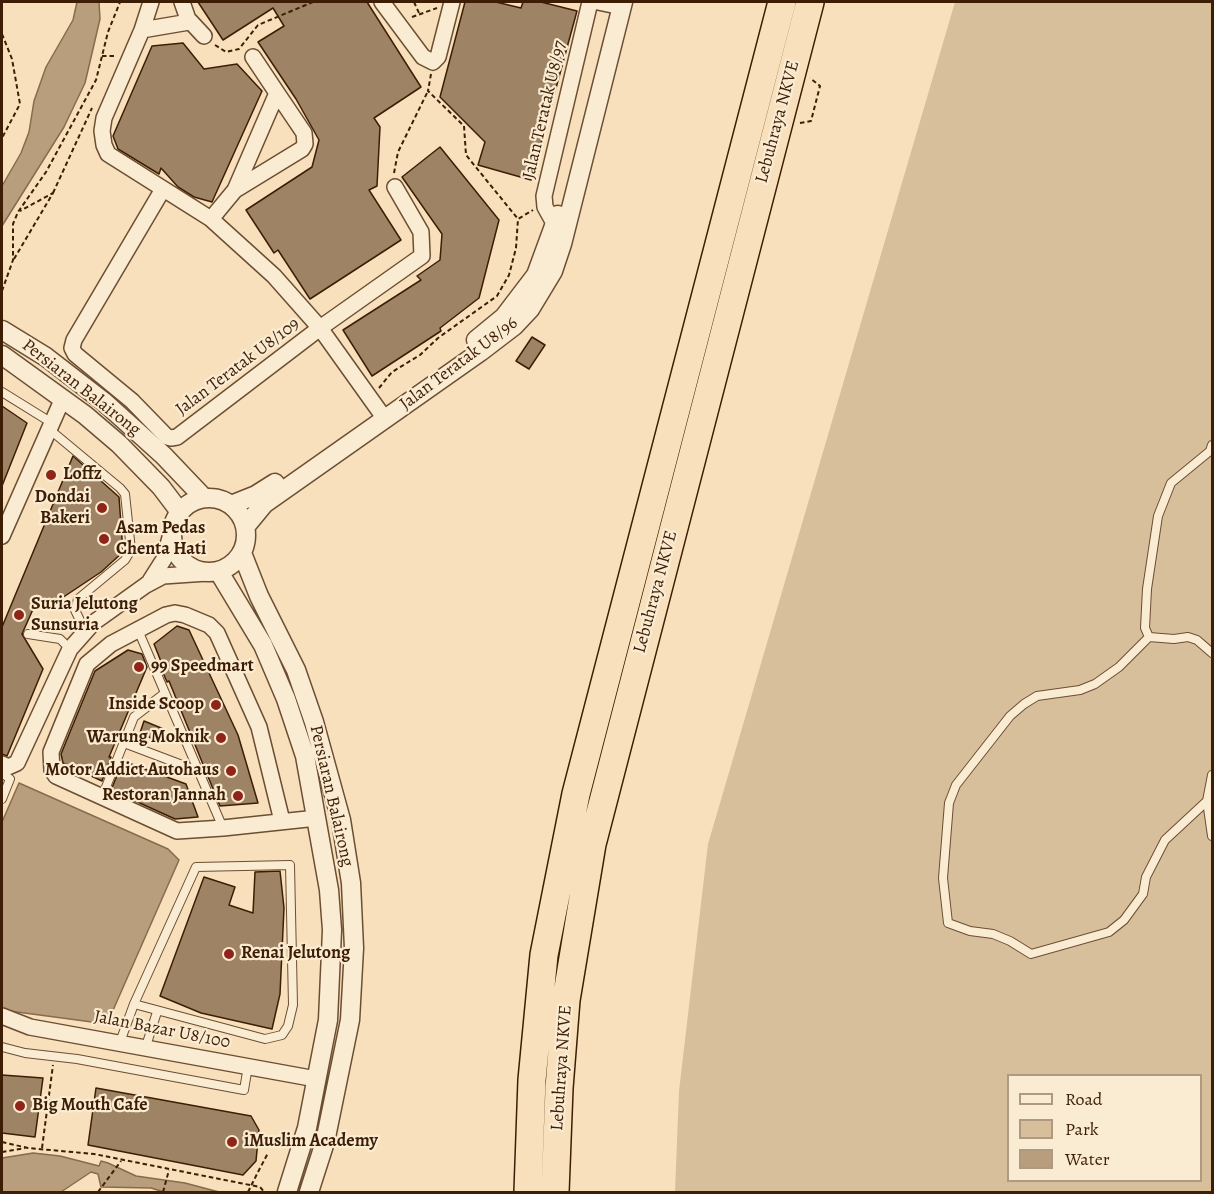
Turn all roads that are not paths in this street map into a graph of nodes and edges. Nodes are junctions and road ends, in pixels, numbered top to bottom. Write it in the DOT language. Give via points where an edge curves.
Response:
graph roads {
  1 [pos="151,2"];
  2 [pos="182,2"];
  3 [pos="382,2"];
  4 [pos="590,2"];
  5 [pos="782,2"];
  6 [pos="810,2"];
  7 [pos="452,3"];
  8 [pos="613,3"];
  9 [pos="190,21"];
  10 [pos="142,30"];
  11 [pos="204,36"];
  12 [pos="253,57"];
  13 [pos="278,93"];
  14 [pos="395,187"];
  15 [pos="163,189"];
  16 [pos="236,190"];
  17 [pos="211,219"];
  18 [pos="555,225"];
  19 [pos="320,328"];
  20 [pos="4,331"];
  21 [pos="2,355"];
  22 [pos="2,392"];
  23 [pos="63,398"];
  24 [pos="381,415"];
  25 [pos="50,426"];
  26 [pos="1212,445"];
  27 [pos="204,498"];
  28 [pos="231,505"];
  29 [pos="180,512"];
  30 [pos="245,527"];
  31 [pos="171,534"];
  32 [pos="2,536"];
  33 [pos="242,553"];
  34 [pos="213,572"];
  35 [pos="146,585"];
  36 [pos="138,630"];
  37 [pos="85,631"];
  38 [pos="28,634"];
  39 [pos="1149,638"];
  40 [pos="70,649"];
  41 [pos="101,650"];
  42 [pos="1212,653"];
  43 [pos="165,693"];
  44 [pos="124,743"];
  45 [pos="2,764"];
  46 [pos="198,771"];
  47 [pos="2,773"];
  48 [pos="1212,775"];
  49 [pos="102,797"];
  50 [pos="2,799"];
  51 [pos="1206,801"];
  52 [pos="317,818"];
  53 [pos="282,821"];
  54 [pos="223,828"];
  55 [pos="1212,836"];
  56 [pos="134,1004"];
  57 [pos="157,1012"];
  58 [pos="2,1016"];
  59 [pos="120,1042"];
  60 [pos="146,1046"];
  61 [pos="2,1047"];
  62 [pos="248,1066"];
  63 [pos="316,1079"];
  64 [pos="287,1192"];
  65 [pos="309,1192"];
  66 [pos="528,1192"];
  67 [pos="555,1192"];
  1 -- 10 [label="street"];
  2 -- 9 [label="street"];
  3 -- 7 [label="street" via="423,57 433,62 438,57"];
  4 -- 18 [label="street, Jalan Teratak U8/97" via="544,196"];
  5 -- 66 [label="highway, Lebuhraya NKVE" via="576,794 544,955 532,1080"];
  6 -- 67 [label="highway, Lebuhraya NKVE" via="592,844 566,1000"];
  8 -- 18 [label="street, Jalan Teratak U8/96"];
  8 -- 24 [label="street, Jalan Teratak U8/96" via="562,244 547,283 514,326"];
  9 -- 10 [label="street"];
  9 -- 11 [label="street"];
  10 -- 15 [label="street" via="104,118 104,145 114,160"];
  12 -- 13 [label="street"];
  13 -- 16 [label="street"];
  13 -- 16 [label="street" via="304,133 305,144"];
  14 -- 19 [label="street, Jalan Teratak U8/109" via="422,232 422,256"];
  15 -- 17 [label="street"];
  15 -- 19 [label="street, Jalan Teratak U8/109" via="72,348 167,437 177,437"];
  16 -- 17 [label="street"];
  17 -- 19 [label="street" via="274,276"];
  18 -- 24 [label="street, Jalan Teratak U8/96" via="536,275 504,317"];
  19 -- 24 [label="street"];
  20 -- 27 [label="street, Persiaran Balairong" via="46,357 133,426"];
  21 -- 23 [label="street"];
  22 -- 25 [label="lane"];
  23 -- 25 [label="street"];
  23 -- 29 [label="street" via="119,444"];
  24 -- 28 [label="street, Jalan Teratak U8/96" via="266,489"];
  24 -- 30 [label="street, Jalan Teratak U8/96" via="264,504"];
  25 -- 32 [label="street"];
  25 -- 37 [label="lane" via="125,494 131,550 125,560 78,599 75,610"];
  26 -- 39 [label="lane" via="1210,451 1171,483 1158,516 1147,589 1145,628"];
  27 -- 28 [label="street"];
  27 -- 29 [label="street" via="194,500"];
  28 -- 30 [label="street"];
  29 -- 31 [label="street"];
  30 -- 33 [label="street"];
  31 -- 34 [label="street" via="177,556 186,565"];
  31 -- 35 [label="street" via="158,571"];
  33 -- 34 [label="street" via="228,568"];
  33 -- 65 [label="street, Persiaran Balairong" via="296,670 314,722 341,820 351,883 354,948 350,1020 325,1142"];
  34 -- 35 [label="street" via="163,576"];
  34 -- 52 [label="street, Persiaran Balairong" via="263,645 286,699 305,756"];
  35 -- 37 [label="street"];
  36 -- 41 [label="street"];
  36 -- 43 [label="lane"];
  36 -- 53 [label="street" via="175,613 200,619 217,633 259,728"];
  37 -- 40 [label="street"];
  37 -- 41 [label="street"];
  38 -- 40 [label="lane" via="60,639"];
  39 -- 42 [label="lane" via="1188,637"];
  39 -- 51 [label="lane" via="1095,684 1037,696 1024,704 1010,716 956,785 949,803 943,878 948,923 1010,940 1031,954 1108,932 1124,920 1143,894 1146,877 1165,840"];
  40 -- 45 [label="street" via="17,763 8,767"];
  41 -- 49 [label="street" via="81,674 53,745 51,761 56,776"];
  43 -- 44 [label="lane" via="138,712"];
  43 -- 46 [label="lane"];
  44 -- 46 [label="lane"];
  44 -- 49 [label="lane"];
  46 -- 54 [label="lane"];
  47 -- 50 [label="lane" via="10,779"];
  48 -- 51 [label="lane"];
  49 -- 54 [label="street" via="177,831"];
  51 -- 55 [label="lane"];
  52 -- 53 [label="street"];
  52 -- 63 [label="street, Persiaran Balairong" via="329,890 332,941 331,994"];
  53 -- 54 [label="street"];
  56 -- 57 [label="lane"];
  56 -- 57 [label="lane" via="196,867 290,865 293,1005 282,1035 265,1039"];
  56 -- 59 [label="lane"];
  57 -- 60 [label="lane"];
  58 -- 59 [label="street, Jalan Bazar U8/100" via="30,1027"];
  59 -- 60 [label="street, Jalan Bazar U8/100"];
  60 -- 62 [label="street, Jalan Bazar U8/100"];
  61 -- 62 [label="lane" via="244,1090"];
  62 -- 63 [label="street, Jalan Bazar U8/100"];
  63 -- 64 [label="street, Persiaran Balairong" via="302,1149"];
}
